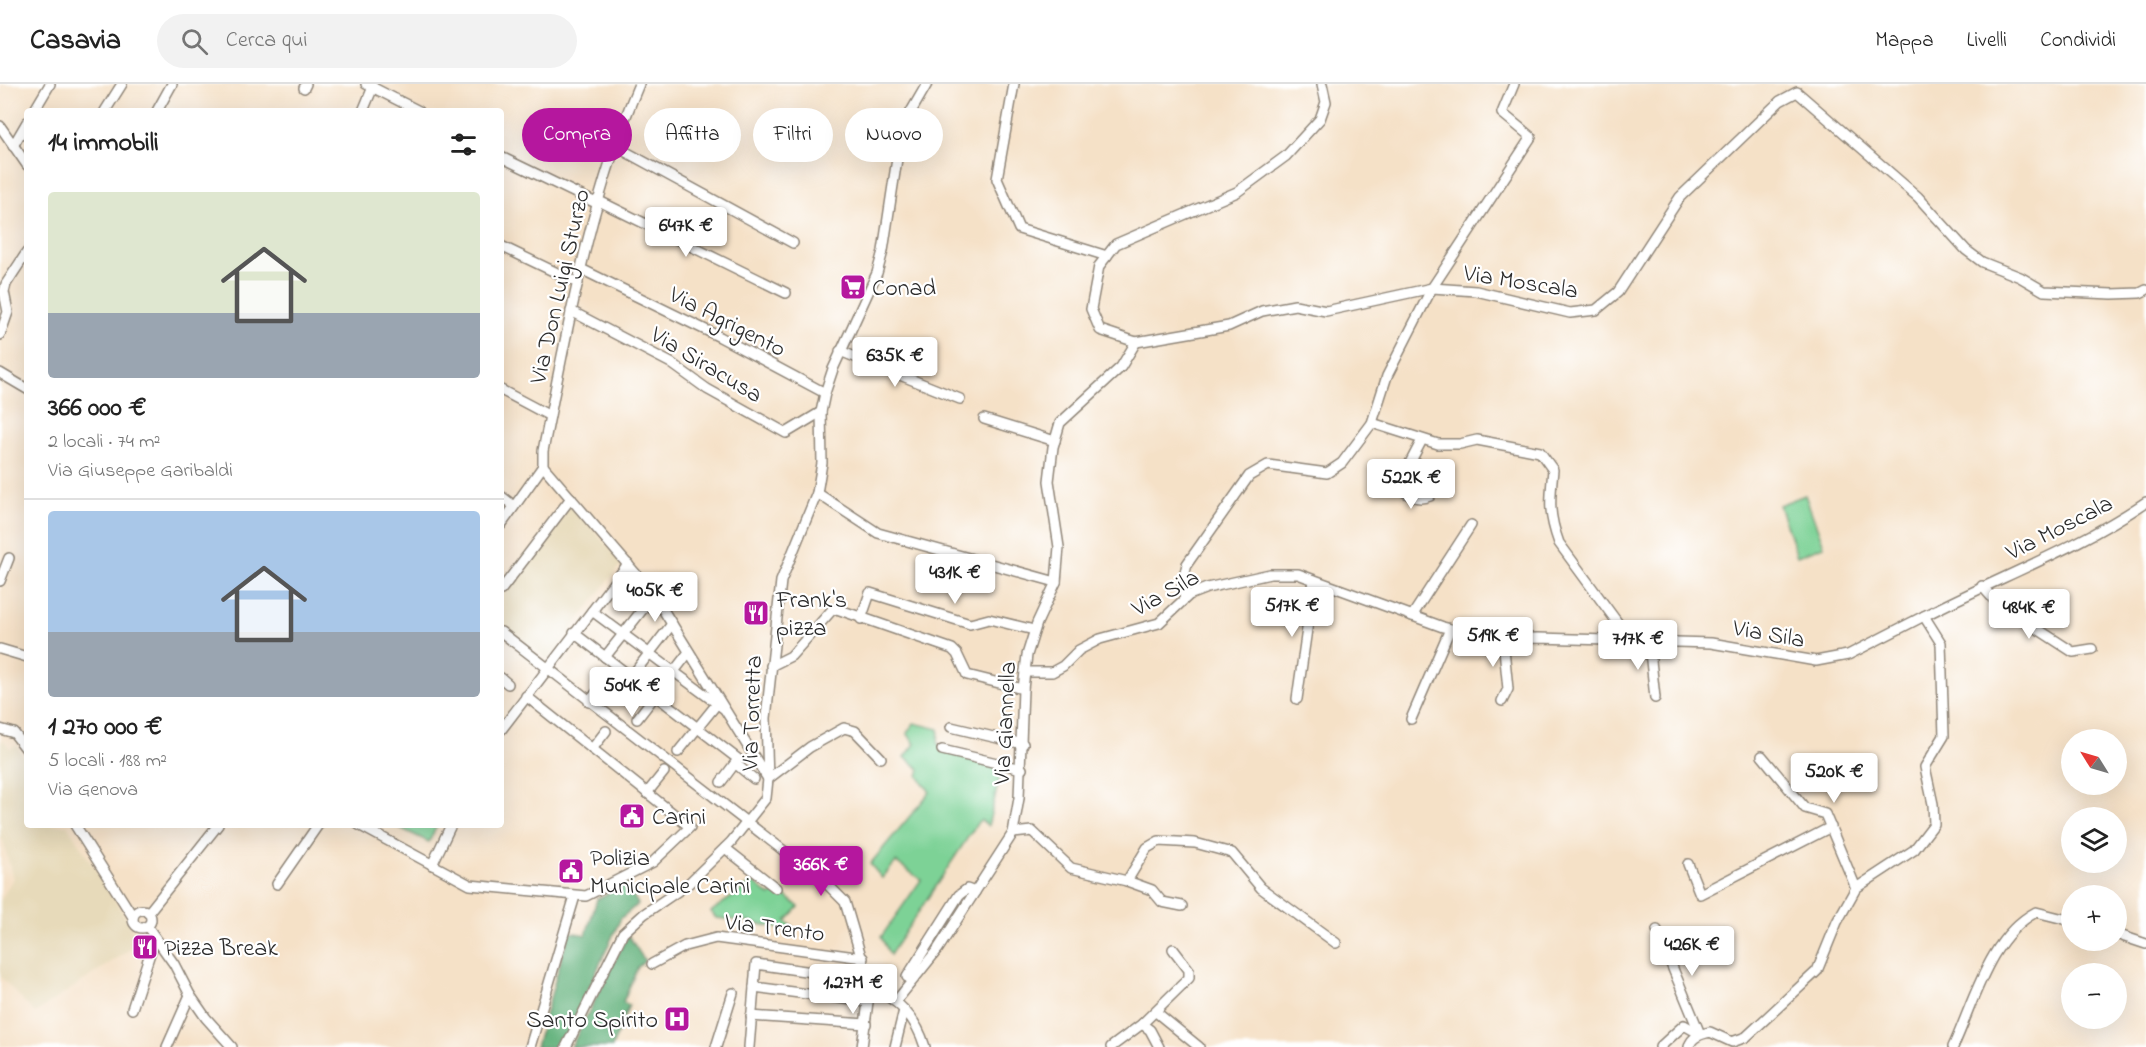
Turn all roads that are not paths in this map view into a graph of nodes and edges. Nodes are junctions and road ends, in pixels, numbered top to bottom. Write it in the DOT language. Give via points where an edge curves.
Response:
graph roads {
  1 [pos="50,84"];
  2 [pos="122,84"];
  3 [pos="172,84"];
  4 [pos="639,84"];
  5 [pos="927,84"];
  6 [pos="1014,84"];
  7 [pos="1322,84"];
  8 [pos="1514,84"];
  9 [pos="369,86"];
  10 [pos="36,108"];
  11 [pos="107,108"];
  12 [pos="159,108"];
  13 [pos="364,108"];
  14 [pos="413,108"];
  15 [pos="630,108"];
  16 [pos="0,126"];
  17 [pos="24,127"];
  18 [pos="13,146"];
  19 [pos="632,155"];
  20 [pos="504,158"];
  21 [pos="24,161"];
  22 [pos="610,162"];
  23 [pos="597,202"];
  24 [pos="793,243"];
  25 [pos="504,247"];
  26 [pos="1107,256"];
  27 [pos="24,257"];
  28 [pos="581,269"];
  29 [pos="578,284"];
  30 [pos="1432,288"];
  31 [pos="2146,290"];
  32 [pos="786,293"];
  33 [pos="571,311"];
  34 [pos="0,335"];
  35 [pos="1136,342"];
  36 [pos="840,351"];
  37 [pos="0,373"];
  38 [pos="24,387"];
  39 [pos="504,392"];
  40 [pos="825,393"];
  41 [pos="960,399"];
  42 [pos="821,412"];
  43 [pos="550,416"];
  44 [pos="984,419"];
  45 [pos="1372,423"];
  46 [pos="1422,440"];
  47 [pos="1054,441"];
  48 [pos="1411,460"];
  49 [pos="543,466"];
  50 [pos="817,493"];
  51 [pos="504,498"];
  52 [pos="571,498"];
  53 [pos="2146,502"];
  54 [pos="514,506"];
  55 [pos="504,521"];
  56 [pos="1471,525"];
  57 [pos="9,558"];
  58 [pos="628,564"];
  59 [pos="504,580"];
  60 [pos="1314,580"];
  61 [pos="0,581"];
  62 [pos="1056,582"];
  63 [pos="1982,586"];
  64 [pos="654,595"];
  65 [pos="1185,598"];
  66 [pos="592,611"];
  67 [pos="1412,616"];
  68 [pos="1924,616"];
  69 [pos="861,619"];
  70 [pos="672,624"];
  71 [pos="1450,629"];
  72 [pos="1035,630"];
  73 [pos="574,633"];
  74 [pos="623,634"];
  75 [pos="504,637"];
  76 [pos="1503,639"];
  77 [pos="1631,641"];
  78 [pos="1649,642"];
  79 [pos="0,649"];
  80 [pos="2092,649"];
  81 [pos="689,652"];
  82 [pos="649,653"];
  83 [pos="24,656"];
  84 [pos="605,657"];
  85 [pos="617,666"];
  86 [pos="771,666"];
  87 [pos="547,669"];
  88 [pos="673,672"];
  89 [pos="1025,672"];
  90 [pos="631,677"];
  91 [pos="1023,689"];
  92 [pos="655,695"];
  93 [pos="526,696"];
  94 [pos="1655,698"];
  95 [pos="1297,699"];
  96 [pos="1502,701"];
  97 [pos="590,702"];
  98 [pos="719,706"];
  99 [pos="637,719"];
  100 [pos="1411,719"];
  101 [pos="504,726"];
  102 [pos="698,727"];
  103 [pos="951,727"];
  104 [pos="0,729"];
  105 [pos="606,731"];
  106 [pos="1023,744"];
  107 [pos="24,746"];
  108 [pos="592,749"];
  109 [pos="942,750"];
  110 [pos="678,752"];
  111 [pos="1762,756"];
  112 [pos="881,758"];
  113 [pos="736,762"];
  114 [pos="1022,769"];
  115 [pos="663,772"];
  116 [pos="768,779"];
  117 [pos="754,780"];
  118 [pos="721,782"];
  119 [pos="647,793"];
  120 [pos="746,824"];
  121 [pos="1831,827"];
  122 [pos="77,828"];
  123 [pos="216,828"];
  124 [pos="316,828"];
  125 [pos="364,828"];
  126 [pos="450,828"];
  127 [pos="1012,833"];
  128 [pos="725,848"];
  129 [pos="1688,864"];
  130 [pos="432,865"];
  131 [pos="1127,881"];
  132 [pos="277,884"];
  133 [pos="776,888"];
  134 [pos="1856,888"];
  135 [pos="975,892"];
  136 [pos="575,896"];
  137 [pos="1182,906"];
  138 [pos="148,913"];
  139 [pos="132,915"];
  140 [pos="2061,918"];
  141 [pos="147,926"];
  142 [pos="1657,930"];
  143 [pos="155,938"];
  144 [pos="2127,938"];
  145 [pos="1336,943"];
  146 [pos="2146,944"];
  147 [pos="1173,949"];
  148 [pos="863,958"];
  149 [pos="652,964"];
  150 [pos="907,977"];
  151 [pos="869,983"];
  152 [pos="754,987"];
  153 [pos="733,993"];
  154 [pos="190,995"];
  155 [pos="897,1000"];
  156 [pos="868,1002"];
  157 [pos="132,1009"];
  158 [pos="904,1010"];
  159 [pos="1156,1012"];
  160 [pos="751,1016"];
  161 [pos="866,1024"];
  162 [pos="1142,1024"];
  163 [pos="921,1034"];
  164 [pos="1700,1034"];
  165 [pos="167,1047"];
  166 [pos="232,1047"];
  167 [pos="530,1047"];
  168 [pos="566,1047"];
  169 [pos="716,1047"];
  170 [pos="723,1047"];
  171 [pos="749,1047"];
  172 [pos="862,1047"];
  173 [pos="895,1047"];
  174 [pos="918,1047"];
  175 [pos="926,1047"];
  176 [pos="1111,1047"];
  177 [pos="1159,1047"];
  178 [pos="1199,1047"];
  179 [pos="1660,1047"];
  180 [pos="1689,1047"];
  181 [pos="1953,1047"];
  1 -- 10 [label="street"];
  2 -- 11 [label="street"];
  3 -- 12 [label="street"];
  4 -- 15 [label="street, Via Don Luigi Sturzo"];
  5 -- 36 [label="street, Via Torretta" via="905,122 900,139 877,273"];
  6 -- 26 [label="street" via="997,180 1019,229"];
  7 -- 26 [label="street, Via Moscala" via="1326,102 1320,119 1286,156 1237,192 1116,244"];
  8 -- 30 [label="street" via="1502,113 1531,137"];
  9 -- 13 [label="street"];
  9 -- 14 [label="street"];
  16 -- 18 [label="street"];
  17 -- 18 [label="street"];
  18 -- 21 [label="street"];
  19 -- 24 [label="street"];
  20 -- 23 [label="street"];
  22 -- 23 [label="street, Via Don Luigi Sturzo"];
  23 -- 28 [label="street, Via Don Luigi Sturzo"];
  23 -- 32 [label="street"];
  25 -- 29 [label="street"];
  26 -- 35 [label="street, Via Moscala" via="1099,266 1091,309 1100,330"];
  27 -- 34 [label="street" via="6,284 8,312"];
  28 -- 29 [label="street, Via Don Luigi Sturzo"];
  28 -- 40 [label="street, Via Agrigento"];
  29 -- 33 [label="street, Via Don Luigi Sturzo"];
  30 -- 31 [label="street, Via Moscala" via="1476,291 1570,313 1596,310 1618,292 1680,197 1780,101 1797,92 1918,197 1982,262 2044,291 2112,294"];
  30 -- 35 [label="street, Via Moscala" via="1326,311 1294,305 1262,311 1229,326"];
  30 -- 45 [label="street" via="1387,376"];
  33 -- 42 [label="street, Via Siracusa" via="671,363 707,389 786,433"];
  33 -- 43 [label="street, Via Don Luigi Sturzo"];
  35 -- 47 [label="street, Via Giannella" via="1121,367 1060,423"];
  36 -- 40 [label="street, Via Torretta"];
  36 -- 41 [label="street"];
  37 -- 38 [label="street"];
  39 -- 43 [label="street"];
  40 -- 42 [label="street, Via Torretta"];
  42 -- 50 [label="street, Via Torretta" via="822,463"];
  43 -- 49 [label="street, Via Don Luigi Sturzo"];
  44 -- 47 [label="street"];
  45 -- 46 [label="street"];
  45 -- 65 [label="street" via="1342,463 1327,473 1268,465 1249,476 1187,564 1182,586"];
  46 -- 48 [label="street"];
  46 -- 77 [label="street" via="1438,444 1477,440 1540,452 1553,470 1549,499 1559,543"];
  47 -- 62 [label="street, Via Giannella" via="1049,481 1059,547"];
  48 -- 48 [label="street" via="1399,486 1419,498 1430,496 1439,479"];
  49 -- 52 [label="street"];
  49 -- 54 [label="street"];
  50 -- 62 [label="street" via="878,533"];
  50 -- 86 [label="street, Via Torretta" via="781,581"];
  51 -- 54 [label="street"];
  52 -- 58 [label="street"];
  52 -- 59 [label="street"];
  53 -- 63 [label="street, Via Moscala" via="2042,562"];
  54 -- 55 [label="street"];
  56 -- 67 [label="street"];
  57 -- 61 [label="street"];
  58 -- 64 [label="street"];
  58 -- 66 [label="street"];
  60 -- 65 [label="street, Via Sila" via="1298,574 1270,574 1207,588"];
  60 -- 67 [label="street, Via Sila"];
  60 -- 95 [label="street"];
  62 -- 72 [label="street, Via Giannella"];
  63 -- 68 [label="street, Via Moscala"];
  63 -- 80 [label="street" via="1996,602 2073,652"];
  64 -- 70 [label="street"];
  64 -- 74 [label="street"];
  65 -- 89 [label="street, Via Sila" via="1160,623 1100,639 1052,672"];
  66 -- 73 [label="street"];
  66 -- 74 [label="street"];
  67 -- 71 [label="street, Via Sila"];
  68 -- 78 [label="street, Via Sila" via="1848,655 1816,661 1711,643"];
  68 -- 134 [label="street" via="1941,643 1944,736 1925,767 1934,824 1914,850"];
  69 -- 72 [label="street" via="870,593 970,624 989,620"];
  69 -- 86 [label="street" via="832,610 791,656"];
  69 -- 91 [label="street" via="952,649 967,675"];
  70 -- 81 [label="street"];
  70 -- 82 [label="street"];
  71 -- 76 [label="street, Via Sila"];
  71 -- 100 [label="street"];
  72 -- 89 [label="street, Via Giannella"];
  73 -- 84 [label="street"];
  73 -- 87 [label="street"];
  74 -- 82 [label="street"];
  74 -- 84 [label="street"];
  75 -- 87 [label="street"];
  76 -- 77 [label="street, Via Sila"];
  76 -- 96 [label="street" via="1508,689"];
  77 -- 78 [label="street, Via Sila"];
  78 -- 94 [label="street"];
  79 -- 83 [label="street"];
  81 -- 88 [label="street"];
  81 -- 98 [label="street"];
  82 -- 88 [label="street"];
  82 -- 90 [label="street"];
  84 -- 85 [label="street"];
  85 -- 90 [label="street"];
  85 -- 97 [label="street"];
  86 -- 116 [label="street, Via Torretta" via="766,717"];
  87 -- 93 [label="street"];
  87 -- 97 [label="street"];
  88 -- 92 [label="street"];
  88 -- 98 [label="street"];
  89 -- 91 [label="street, Via Giannella"];
  90 -- 92 [label="street"];
  91 -- 106 [label="street, Via Giannella"];
  92 -- 99 [label="street"];
  92 -- 102 [label="street"];
  93 -- 101 [label="street"];
  93 -- 108 [label="street"];
  97 -- 120 [label="street"];
  98 -- 102 [label="street"];
  98 -- 116 [label="street"];
  102 -- 110 [label="street"];
  102 -- 113 [label="street" via="738,759"];
  103 -- 106 [label="street"];
  104 -- 107 [label="street" via="14,733"];
  105 -- 108 [label="street"];
  106 -- 114 [label="street, Via Giannella"];
  108 -- 119 [label="street"];
  109 -- 114 [label="street"];
  111 -- 121 [label="street" via="1805,808 1825,814"];
  112 -- 116 [label="street" via="855,731 844,728 810,747"];
  113 -- 117 [label="street"];
  113 -- 118 [label="street"];
  114 -- 127 [label="street, Via Giannella"];
  115 -- 119 [label="street"];
  116 -- 120 [label="street, Via Torretta" via="766,798"];
  119 -- 136 [label="street" via="690,827 653,862 595,894"];
  120 -- 128 [label="street, Via Torretta"];
  120 -- 148 [label="street" via="845,902"];
  121 -- 129 [label="street" via="1700,894"];
  121 -- 134 [label="street"];
  122 -- 139 [label="street"];
  123 -- 138 [label="street"];
  124 -- 132 [label="street"];
  125 -- 130 [label="street"];
  126 -- 130 [label="street"];
  127 -- 131 [label="street" via="1032,831 1071,868"];
  127 -- 135 [label="street, Via Giannella"];
  128 -- 133 [label="street"];
  128 -- 168 [label="street, Via Torretta" via="688,884 623,933"];
  130 -- 136 [label="street" via="470,885"];
  131 -- 137 [label="street" via="1152,890 1162,902"];
  131 -- 145 [label="street" via="1147,848 1159,841 1195,843 1232,853 1261,888"];
  134 -- 164 [label="street" via="1836,922 1817,970 1746,1037 1732,1042 1710,1032"];
  135 -- 150 [label="street" via="967,889 959,895"];
  135 -- 155 [label="street, Via Giannella" via="938,949"];
  136 -- 167 [label="street"];
  138 -- 139 [label="street" via="138,911"];
  138 -- 141 [label="street"];
  139 -- 141 [label="street" via="137,926"];
  140 -- 181 [label="street" via="2036,912 1995,951"];
  141 -- 143 [label="street"];
  142 -- 164 [label="street"];
  143 -- 154 [label="street"];
  143 -- 157 [label="street"];
  144 -- 146 [label="street"];
  147 -- 159 [label="street" via="1191,974"];
  148 -- 149 [label="street, Via Trento" via="716,938 685,946"];
  148 -- 151 [label="street"];
  151 -- 152 [label="street" via="756,964"];
  151 -- 155 [label="street"];
  151 -- 156 [label="street"];
  152 -- 156 [label="street"];
  152 -- 160 [label="street"];
  153 -- 169 [label="street"];
  154 -- 165 [label="street"];
  154 -- 166 [label="street"];
  155 -- 158 [label="street"];
  156 -- 161 [label="street"];
  158 -- 163 [label="street"];
  158 -- 173 [label="street"];
  159 -- 162 [label="street"];
  159 -- 178 [label="street"];
  160 -- 161 [label="street"];
  160 -- 171 [label="street"];
  161 -- 172 [label="street"];
  162 -- 176 [label="street"];
  162 -- 177 [label="street" via="1150,1029"];
  163 -- 174 [label="street"];
  163 -- 175 [label="street"];
  164 -- 179 [label="street" via="1684,1025"];
  164 -- 180 [label="street"];
  169 -- 170 [label="street"];
}
